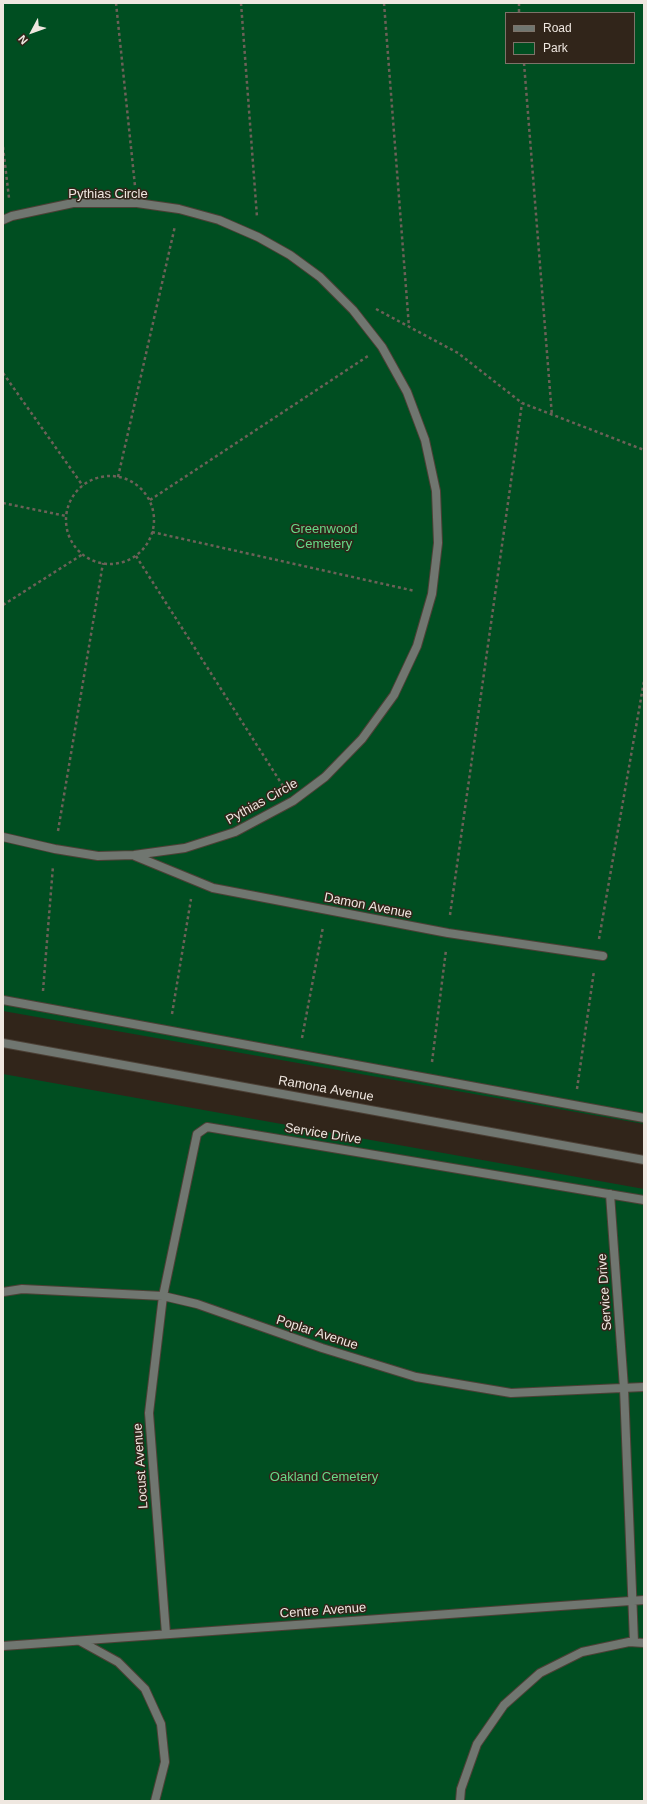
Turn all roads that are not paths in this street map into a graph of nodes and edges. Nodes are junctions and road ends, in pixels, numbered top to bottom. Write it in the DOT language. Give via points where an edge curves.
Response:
graph roads {
  1 [pos="3,220"];
  2 [pos="3,837"];
  3 [pos="134,855"];
  4 [pos="600,956"];
  5 [pos="3,1000"];
  6 [pos="3,1043"];
  7 [pos="644,1118"];
  8 [pos="644,1160"];
  9 [pos="610,1194"];
  10 [pos="644,1200"];
  11 [pos="3,1292"];
  12 [pos="163,1296"];
  13 [pos="644,1387"];
  14 [pos="624,1388"];
  15 [pos="644,1600"];
  16 [pos="633,1601"];
  17 [pos="166,1634"];
  18 [pos="80,1641"];
  19 [pos="634,1642"];
  20 [pos="644,1643"];
  21 [pos="3,1646"];
  22 [pos="155,1801"];
  23 [pos="460,1801"];
  1 -- 3 [label="street, Pythias Circle" via="73,204 137,203 179,209 219,220 290,255 320,278 353,310 382,347 413,406 425,440 436,491 438,543 432,594 417,646 394,695 362,739 325,777 293,801 234,832 185,848"];
  2 -- 3 [label="street, Pythias Circle" via="98,856"];
  3 -- 4 [label="street, Damon Avenue" via="213,888 448,933"];
  5 -- 7 [label="street"];
  6 -- 8 [label="street, Ramona Avenue"];
  9 -- 10 [label="street, Service Drive"];
  9 -- 12 [label="street, Service Drive" via="207,1127 197,1134"];
  9 -- 14 [label="street, Service Drive"];
  11 -- 12 [label="street, Poplar Avenue" via="22,1289"];
  12 -- 14 [label="street, Poplar Avenue" via="197,1304 322,1348 416,1377 511,1393"];
  12 -- 17 [label="street, Locust Avenue" via="149,1413"];
  13 -- 14 [label="street, Poplar Avenue"];
  14 -- 16 [label="street, Service Drive"];
  15 -- 16 [label="street, Centre Avenue"];
  16 -- 17 [label="street, Centre Avenue"];
  16 -- 19 [label="street, Service Drive"];
  17 -- 18 [label="street, Centre Avenue"];
  18 -- 21 [label="street, Centre Avenue"];
  18 -- 22 [label="street" via="118,1662 145,1690 161,1724 165,1762"];
  19 -- 20 [label="street"];
  19 -- 23 [label="street" via="582,1652 540,1673 504,1705 477,1744 461,1789"];
}
